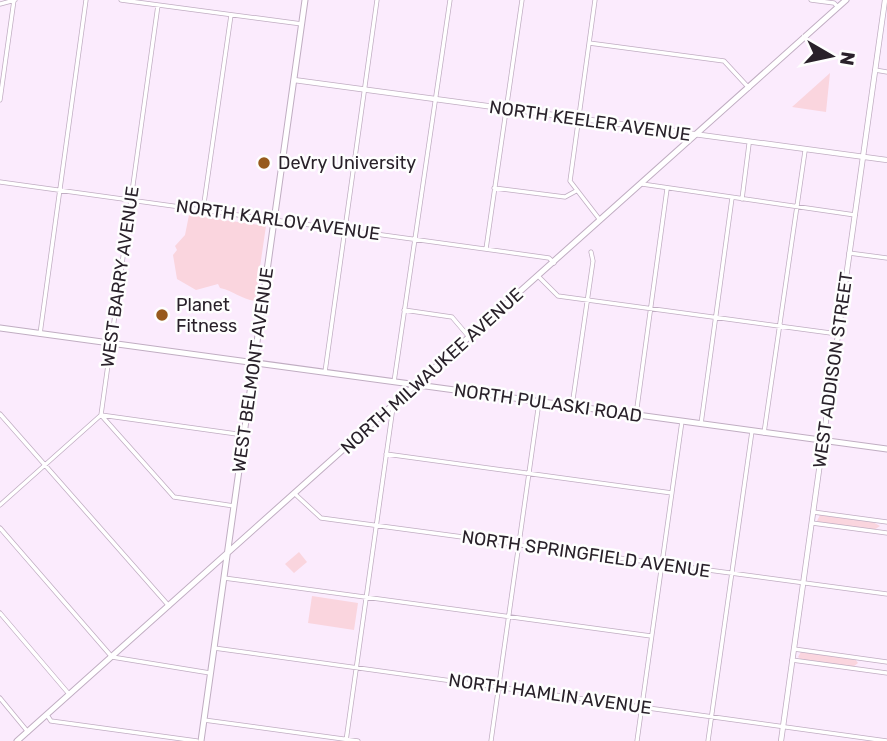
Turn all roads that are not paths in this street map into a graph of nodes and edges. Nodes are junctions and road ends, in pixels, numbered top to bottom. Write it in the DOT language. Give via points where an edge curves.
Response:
graph roads {
  1 [pos="15,0"];
  2 [pos="86,0"];
  3 [pos="121,0"];
  4 [pos="305,0"];
  5 [pos="377,0"];
  6 [pos="450,0"];
  7 [pos="522,0"];
  8 [pos="595,0"];
  9 [pos="811,0"];
  10 [pos="846,0"];
  11 [pos="885,0"];
  12 [pos="0,4"];
  13 [pos="158,5"];
  14 [pos="838,7"];
  15 [pos="230,15"];
  16 [pos="302,24"];
  17 [pos="589,43"];
  18 [pos="875,70"];
  19 [pos="887,72"];
  20 [pos="294,80"];
  21 [pos="749,88"];
  22 [pos="364,90"];
  23 [pos="0,100"];
  24 [pos="436,100"];
  25 [pos="507,110"];
  26 [pos="578,120"];
  27 [pos="695,136"];
  28 [pos="750,144"];
  29 [pos="805,152"];
  30 [pos="862,159"];
  31 [pos="887,160"];
  32 [pos="0,182"];
  33 [pos="641,184"];
  34 [pos="494,188"];
  35 [pos="667,189"];
  36 [pos="60,190"];
  37 [pos="576,191"];
  38 [pos="732,198"];
  39 [pos="741,199"];
  40 [pos="131,200"];
  41 [pos="797,207"];
  42 [pos="203,210"];
  43 [pos="855,215"];
  44 [pos="274,220"];
  45 [pos="601,220"];
  46 [pos="345,230"];
  47 [pos="415,239"];
  48 [pos="486,249"];
  49 [pos="591,252"];
  50 [pos="849,253"];
  51 [pos="887,258"];
  52 [pos="554,263"];
  53 [pos="539,277"];
  54 [pos="587,300"];
  55 [pos="651,308"];
  56 [pos="404,310"];
  57 [pos="716,317"];
  58 [pos="779,326"];
  59 [pos="0,328"];
  60 [pos="40,334"];
  61 [pos="838,334"];
  62 [pos="469,337"];
  63 [pos="111,343"];
  64 [pos="254,363"];
  65 [pos="325,372"];
  66 [pos="394,382"];
  67 [pos="415,385"];
  68 [pos="539,402"];
  69 [pos="393,405"];
  70 [pos="572,407"];
  71 [pos="0,414"];
  72 [pos="101,415"];
  73 [pos="636,415"];
  74 [pos="682,421"];
  75 [pos="701,424"];
  76 [pos="752,431"];
  77 [pos="764,433"];
  78 [pos="244,435"];
  79 [pos="823,441"];
  80 [pos="887,449"];
  81 [pos="386,454"];
  82 [pos="45,465"];
  83 [pos="529,473"];
  84 [pos="672,493"];
  85 [pos="295,494"];
  86 [pos="0,505"];
  87 [pos="234,506"];
  88 [pos="813,512"];
  89 [pos="885,522"];
  90 [pos="812,523"];
  91 [pos="376,526"];
  92 [pos="0,528"];
  93 [pos="881,532"];
  94 [pos="887,533"];
  95 [pos="518,545"];
  96 [pos="227,554"];
  97 [pos="662,564"];
  98 [pos="732,574"];
  99 [pos="224,578"];
  100 [pos="803,583"];
  101 [pos="887,594"];
  102 [pos="366,597"];
  103 [pos="169,606"];
  104 [pos="0,613"];
  105 [pos="508,616"];
  106 [pos="652,636"];
  107 [pos="214,648"];
  108 [pos="794,649"];
  109 [pos="112,657"];
  110 [pos="860,658"];
  111 [pos="793,660"];
  112 [pos="873,660"];
  113 [pos="887,662"];
  114 [pos="356,667"];
  115 [pos="858,669"];
  116 [pos="871,671"];
  117 [pos="210,673"];
  118 [pos="887,673"];
  119 [pos="498,687"];
  120 [pos="70,694"];
  121 [pos="0,698"];
  122 [pos="641,707"];
  123 [pos="47,715"];
  124 [pos="712,716"];
  125 [pos="204,720"];
  126 [pos="783,726"];
  127 [pos="28,732"];
  128 [pos="346,740"];
  129 [pos="17,741"];
  130 [pos="199,741"];
  131 [pos="358,741"];
  132 [pos="491,741"];
  133 [pos="637,741"];
  134 [pos="708,741"];
  135 [pos="781,741"];
  136 [pos="887,741"];
  1 -- 12 [label="street"];
  1 -- 23 [label="street"];
  2 -- 36 [label="street"];
  3 -- 13 [label="street"];
  4 -- 16 [label="main road, WEST BELMONT AVENUE"];
  5 -- 22 [label="street"];
  6 -- 24 [label="street"];
  7 -- 25 [label="street"];
  8 -- 17 [label="street"];
  9 -- 14 [label="street"];
  10 -- 14 [label="main road, NORTH MILWAUKEE AVENUE"];
  11 -- 18 [label="street, WEST ADDISON STREET"];
  13 -- 15 [label="street"];
  13 -- 40 [label="street, WEST BARRY AVENUE"];
  14 -- 21 [label="main road, NORTH MILWAUKEE AVENUE"];
  15 -- 16 [label="street"];
  15 -- 42 [label="street"];
  16 -- 20 [label="main road, WEST BELMONT AVENUE"];
  17 -- 21 [label="street" via="724,61"];
  17 -- 26 [label="street"];
  18 -- 19 [label="street"];
  18 -- 30 [label="street, WEST ADDISON STREET"];
  20 -- 22 [label="street, NORTH KEELER AVENUE"];
  20 -- 44 [label="main road, WEST BELMONT AVENUE"];
  21 -- 27 [label="main road, NORTH MILWAUKEE AVENUE"];
  22 -- 24 [label="street, NORTH KEELER AVENUE"];
  22 -- 46 [label="street"];
  24 -- 25 [label="street, NORTH KEELER AVENUE"];
  24 -- 47 [label="street"];
  25 -- 26 [label="street, NORTH KEELER AVENUE"];
  25 -- 34 [label="street"];
  26 -- 27 [label="street, NORTH KEELER AVENUE"];
  26 -- 37 [label="street" via="570,181"];
  27 -- 28 [label="street, NORTH KEELER AVENUE"];
  27 -- 33 [label="main road, NORTH MILWAUKEE AVENUE"];
  28 -- 29 [label="street, NORTH KEELER AVENUE"];
  28 -- 39 [label="street"];
  29 -- 30 [label="street, NORTH KEELER AVENUE"];
  29 -- 41 [label="street"];
  30 -- 31 [label="street, NORTH KEELER AVENUE"];
  30 -- 43 [label="street, WEST ADDISON STREET"];
  32 -- 36 [label="street, NORTH KARLOV AVENUE"];
  33 -- 35 [label="street"];
  33 -- 45 [label="main road, NORTH MILWAUKEE AVENUE"];
  34 -- 37 [label="street" via="565,197"];
  34 -- 48 [label="street"];
  35 -- 38 [label="street"];
  35 -- 55 [label="street"];
  36 -- 40 [label="street, NORTH KARLOV AVENUE"];
  36 -- 60 [label="street"];
  37 -- 45 [label="street"];
  38 -- 39 [label="street"];
  38 -- 57 [label="street"];
  39 -- 41 [label="street"];
  40 -- 42 [label="street, NORTH KARLOV AVENUE"];
  40 -- 63 [label="street, WEST BARRY AVENUE"];
  41 -- 43 [label="street"];
  41 -- 58 [label="street"];
  42 -- 44 [label="street, NORTH KARLOV AVENUE"];
  43 -- 50 [label="street, WEST ADDISON STREET"];
  44 -- 46 [label="street, NORTH KARLOV AVENUE"];
  44 -- 64 [label="main road, WEST BELMONT AVENUE"];
  45 -- 52 [label="main road, NORTH MILWAUKEE AVENUE"];
  46 -- 47 [label="street, NORTH KARLOV AVENUE"];
  46 -- 65 [label="street"];
  47 -- 48 [label="street, NORTH KARLOV AVENUE"];
  47 -- 56 [label="street"];
  48 -- 52 [label="street, NORTH KARLOV AVENUE" via="549,258"];
  49 -- 54 [label="street"];
  50 -- 51 [label="street"];
  50 -- 61 [label="street, WEST ADDISON STREET"];
  52 -- 53 [label="main road, NORTH MILWAUKEE AVENUE"];
  53 -- 54 [label="street" via="558,296"];
  53 -- 62 [label="main road, NORTH MILWAUKEE AVENUE"];
  54 -- 55 [label="street"];
  54 -- 70 [label="street"];
  55 -- 57 [label="street"];
  55 -- 73 [label="street"];
  56 -- 62 [label="street" via="452,317"];
  56 -- 66 [label="street"];
  57 -- 58 [label="street"];
  57 -- 75 [label="street"];
  58 -- 61 [label="street"];
  58 -- 77 [label="street"];
  59 -- 60 [label="main road, NORTH PULASKI ROAD"];
  60 -- 63 [label="main road, NORTH PULASKI ROAD"];
  61 -- 79 [label="street, WEST ADDISON STREET"];
  62 -- 67 [label="main road, NORTH MILWAUKEE AVENUE"];
  63 -- 64 [label="main road, NORTH PULASKI ROAD"];
  63 -- 72 [label="street, WEST BARRY AVENUE"];
  64 -- 65 [label="main road, NORTH PULASKI ROAD"];
  64 -- 78 [label="main road, WEST BELMONT AVENUE"];
  65 -- 66 [label="main road, NORTH PULASKI ROAD"];
  66 -- 67 [label="main road, NORTH PULASKI ROAD"];
  67 -- 68 [label="main road, NORTH PULASKI ROAD"];
  67 -- 69 [label="main road, NORTH MILWAUKEE AVENUE"];
  68 -- 70 [label="main road, NORTH PULASKI ROAD"];
  68 -- 83 [label="street"];
  69 -- 81 [label="street"];
  69 -- 85 [label="main road, NORTH MILWAUKEE AVENUE"];
  70 -- 73 [label="main road, NORTH PULASKI ROAD"];
  71 -- 82 [label="street"];
  72 -- 78 [label="street"];
  72 -- 82 [label="street"];
  72 -- 87 [label="street" via="174,497"];
  73 -- 74 [label="main road, NORTH PULASKI ROAD"];
  74 -- 75 [label="main road, NORTH PULASKI ROAD"];
  74 -- 84 [label="street"];
  75 -- 76 [label="main road, NORTH PULASKI ROAD"];
  76 -- 77 [label="main road, NORTH PULASKI ROAD"];
  76 -- 98 [label="street"];
  77 -- 79 [label="main road, NORTH PULASKI ROAD"];
  78 -- 87 [label="main road, WEST BELMONT AVENUE"];
  79 -- 80 [label="main road, NORTH PULASKI ROAD"];
  79 -- 88 [label="street, WEST ADDISON STREET"];
  81 -- 83 [label="street"];
  81 -- 91 [label="street"];
  82 -- 86 [label="street"];
  82 -- 103 [label="street"];
  83 -- 84 [label="street"];
  83 -- 95 [label="street"];
  84 -- 97 [label="street"];
  85 -- 91 [label="street, NORTH SPRINGFIELD AVENUE" via="318,518"];
  85 -- 96 [label="main road, NORTH MILWAUKEE AVENUE"];
  87 -- 96 [label="main road, WEST BELMONT AVENUE"];
  88 -- 89 [label="street"];
  88 -- 90 [label="street, WEST ADDISON STREET"];
  89 -- 93 [label="street"];
  90 -- 93 [label="street"];
  90 -- 100 [label="street, WEST ADDISON STREET"];
  91 -- 95 [label="street, NORTH SPRINGFIELD AVENUE"];
  91 -- 102 [label="street"];
  92 -- 109 [label="street"];
  93 -- 94 [label="street"];
  95 -- 97 [label="street, NORTH SPRINGFIELD AVENUE"];
  95 -- 105 [label="street"];
  96 -- 99 [label="main road, WEST BELMONT AVENUE"];
  96 -- 103 [label="main road, NORTH MILWAUKEE AVENUE"];
  97 -- 98 [label="street, NORTH SPRINGFIELD AVENUE"];
  97 -- 106 [label="street"];
  98 -- 100 [label="street, NORTH SPRINGFIELD AVENUE"];
  98 -- 124 [label="street"];
  99 -- 102 [label="street"];
  99 -- 107 [label="main road, WEST BELMONT AVENUE"];
  100 -- 101 [label="street, NORTH SPRINGFIELD AVENUE"];
  100 -- 108 [label="street, WEST ADDISON STREET"];
  102 -- 105 [label="street"];
  102 -- 114 [label="street"];
  103 -- 109 [label="main road, NORTH MILWAUKEE AVENUE"];
  104 -- 120 [label="street"];
  105 -- 106 [label="street"];
  105 -- 119 [label="street"];
  106 -- 122 [label="street"];
  107 -- 114 [label="street, NORTH HAMLIN AVENUE"];
  107 -- 117 [label="main road, WEST BELMONT AVENUE"];
  108 -- 110 [label="street"];
  108 -- 111 [label="street, WEST ADDISON STREET"];
  109 -- 117 [label="street"];
  109 -- 120 [label="main road, NORTH MILWAUKEE AVENUE"];
  110 -- 112 [label="street"];
  110 -- 115 [label="street"];
  111 -- 115 [label="street"];
  111 -- 126 [label="street, WEST ADDISON STREET"];
  112 -- 113 [label="street"];
  112 -- 116 [label="street"];
  114 -- 119 [label="street, NORTH HAMLIN AVENUE"];
  114 -- 128 [label="street"];
  115 -- 116 [label="street"];
  116 -- 118 [label="street"];
  117 -- 125 [label="main road, WEST BELMONT AVENUE"];
  119 -- 122 [label="street, NORTH HAMLIN AVENUE"];
  119 -- 132 [label="street"];
  120 -- 123 [label="main road, NORTH MILWAUKEE AVENUE"];
  121 -- 127 [label="street"];
  122 -- 124 [label="street, NORTH HAMLIN AVENUE"];
  122 -- 133 [label="street"];
  123 -- 127 [label="main road, NORTH MILWAUKEE AVENUE"];
  123 -- 130 [label="street" via="51,721"];
  124 -- 126 [label="street, NORTH HAMLIN AVENUE"];
  124 -- 134 [label="street"];
  125 -- 128 [label="street"];
  125 -- 130 [label="main road, WEST BELMONT AVENUE"];
  126 -- 135 [label="street, WEST ADDISON STREET"];
  126 -- 136 [label="street, NORTH HAMLIN AVENUE"];
  127 -- 129 [label="main road, NORTH MILWAUKEE AVENUE"];
  128 -- 131 [label="street"];
}
